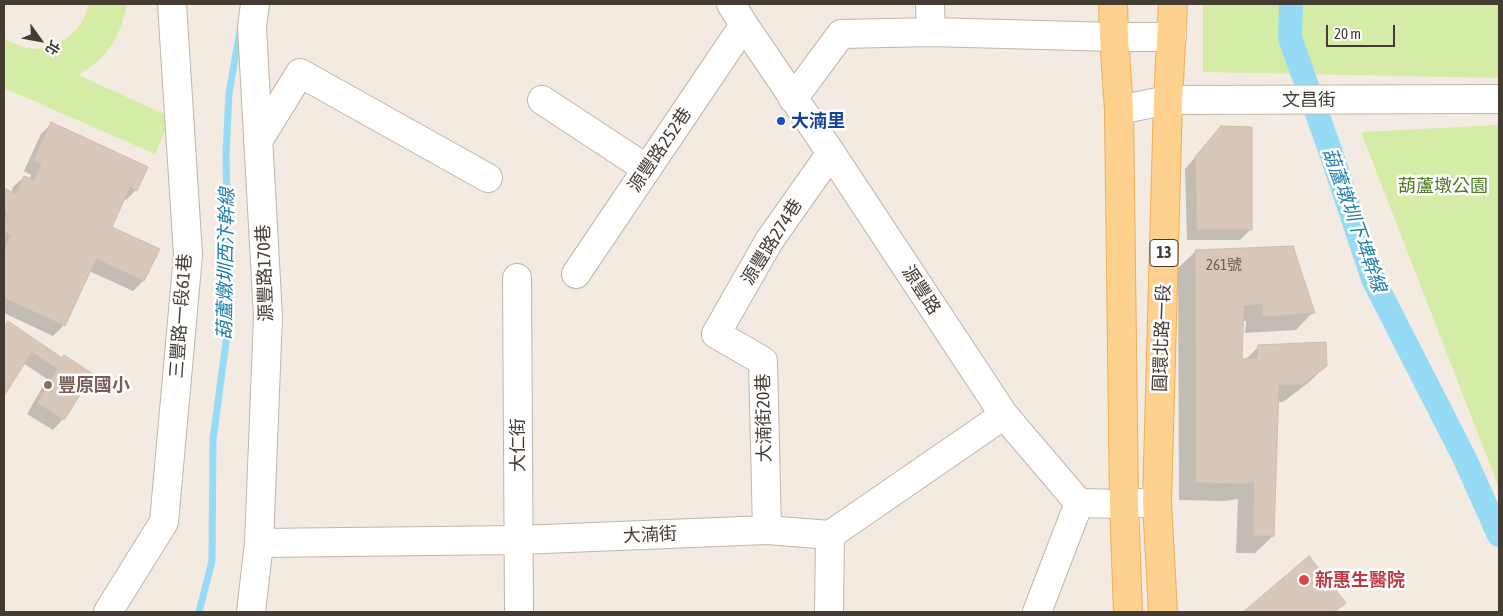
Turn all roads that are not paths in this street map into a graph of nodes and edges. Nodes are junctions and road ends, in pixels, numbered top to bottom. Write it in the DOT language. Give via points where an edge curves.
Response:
graph roads {
  1 [pos="172,4"];
  2 [pos="255,4"];
  3 [pos="930,4"];
  4 [pos="1113,4"];
  5 [pos="1172,4"];
  6 [pos="737,14"];
  7 [pos="931,32"];
  8 [pos="1114,37"];
  9 [pos="1172,37"];
  10 [pos="793,99"];
  11 [pos="1499,99"];
  12 [pos="542,100"];
  13 [pos="1168,100"];
  14 [pos="1119,110"];
  15 [pos="258,141"];
  16 [pos="831,153"];
  17 [pos="647,169"];
  18 [pos="488,178"];
  19 [pos="576,274"];
  20 [pos="517,278"];
  21 [pos="716,334"];
  22 [pos="1004,415"];
  23 [pos="1157,502"];
  24 [pos="1079,503"];
  25 [pos="1124,504"];
  26 [pos="767,530"];
  27 [pos="830,535"];
  28 [pos="519,540"];
  29 [pos="259,543"];
  30 [pos="108,612"];
  31 [pos="251,612"];
  32 [pos="519,612"];
  33 [pos="828,612"];
  34 [pos="1037,612"];
  35 [pos="1128,612"];
  36 [pos="1163,612"];
  1 -- 30 [label="street, 三豐路一段61巷" via="188,254 164,522"];
  2 -- 15 [label="street, 源豐路170巷" via="252,27"];
  3 -- 7 [label="street"];
  4 -- 8 [label="main road"];
  5 -- 9 [label="main road, 圓環北路一段 / 13"];
  6 -- 10 [label="street, 源豐路"];
  6 -- 17 [label="street, 源豐路252巷"];
  7 -- 8 [label="street"];
  7 -- 10 [label="street" via="841,34"];
  8 -- 9 [label="street"];
  8 -- 14 [label="main road"];
  9 -- 13 [label="main road, 圓環北路一段 / 13"];
  10 -- 16 [label="street, 源豐路"];
  11 -- 13 [label="street, 文昌街"];
  12 -- 17 [label="street"];
  13 -- 14 [label="street, 文昌街"];
  13 -- 23 [label="main road, 圓環北路一段 / 13"];
  14 -- 25 [label="main road"];
  15 -- 18 [label="street" via="300,73"];
  15 -- 29 [label="street, 源豐路170巷" via="268,317"];
  16 -- 21 [label="street, 源豐路274巷" via="768,241"];
  16 -- 22 [label="street, 源豐路"];
  17 -- 19 [label="street, 源豐路252巷"];
  20 -- 28 [label="street, 大仁街"];
  21 -- 26 [label="street, 大湳街20巷" via="763,361"];
  22 -- 24 [label="street, 源豐路"];
  22 -- 27 [label="street"];
  23 -- 25 [label="street"];
  23 -- 36 [label="main road, 圓環北路一段 / 13"];
  24 -- 25 [label="street"];
  24 -- 34 [label="street"];
  25 -- 35 [label="main road"];
  26 -- 27 [label="street, 大湳街"];
  26 -- 28 [label="street, 大湳街"];
  27 -- 33 [label="street"];
  28 -- 29 [label="street, 大湳街"];
  28 -- 32 [label="street, 大仁街"];
  29 -- 31 [label="street, 源豐路170巷"];
}
